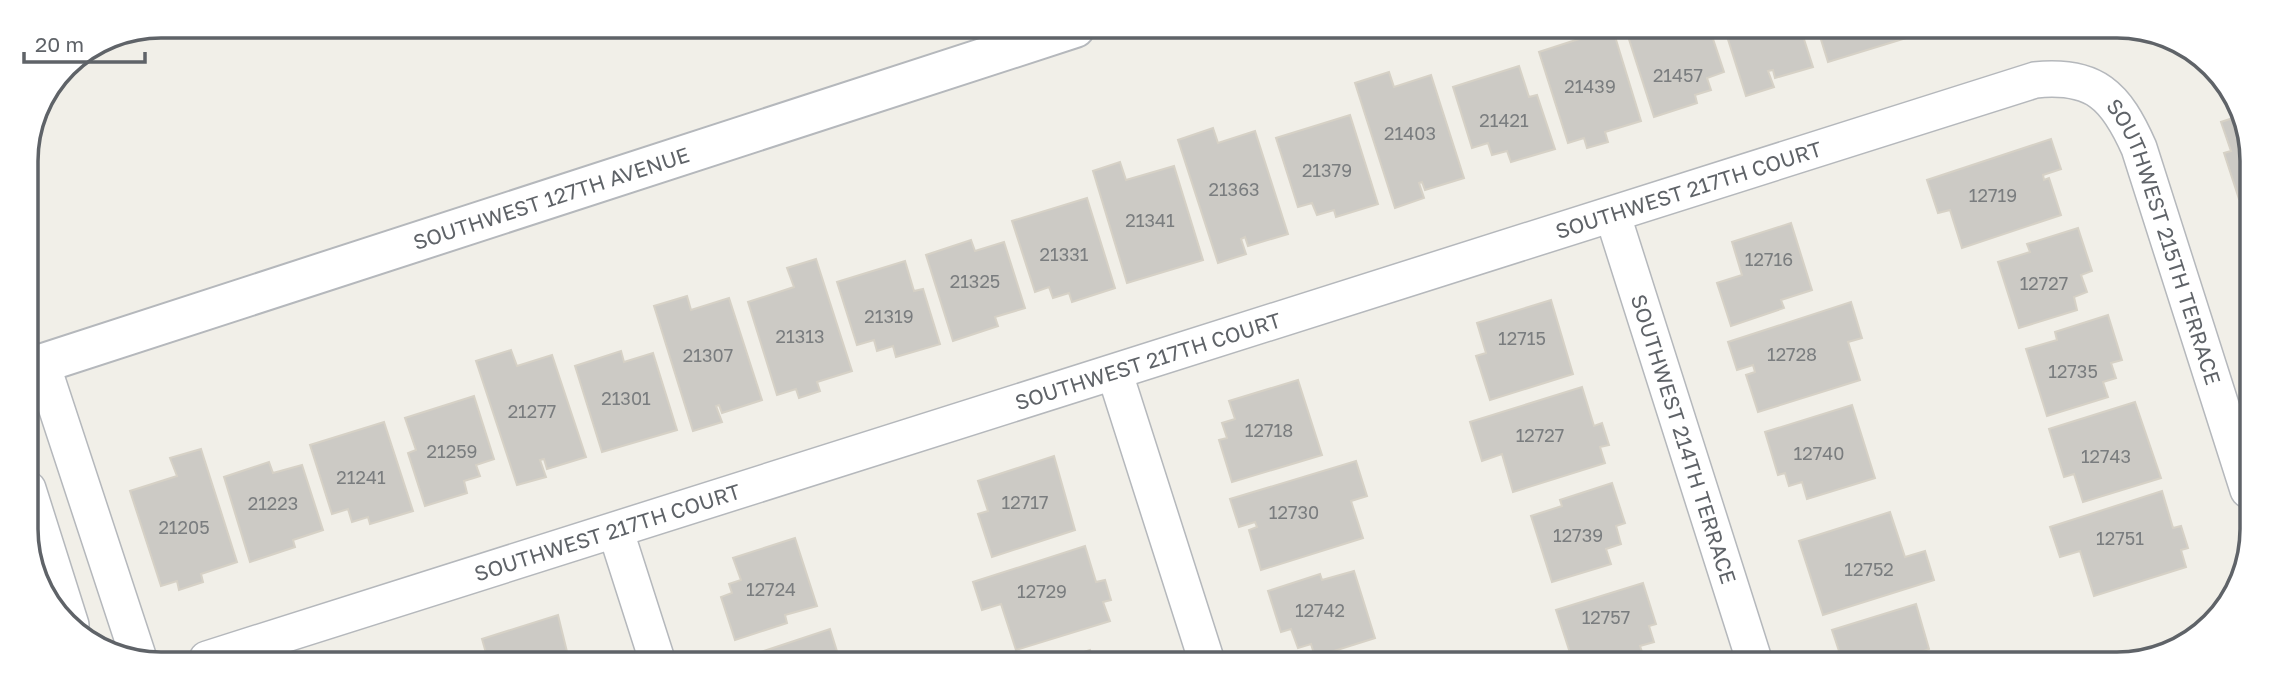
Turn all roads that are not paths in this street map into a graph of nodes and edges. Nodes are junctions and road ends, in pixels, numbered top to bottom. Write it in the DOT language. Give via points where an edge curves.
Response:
graph roads {
  1 [pos="1044,38"];
  2 [pos="2090,84"];
  3 [pos="1613,216"];
  4 [pos="38,365"];
  5 [pos="1115,374"];
  6 [pos="38,376"];
  7 [pos="2240,465"];
  8 [pos="38,521"];
  9 [pos="616,532"];
  10 [pos="64,604"];
  11 [pos="135,648"];
  12 [pos="1204,651"];
  13 [pos="1751,651"];
  14 [pos="230,652"];
  15 [pos="654,652"];
  1 -- 4 [label="street, SOUTHWEST 127TH AVENUE"];
  2 -- 3 [label="street, SOUTHWEST 217TH COURT" via="2063,78 2035,80"];
  2 -- 7 [label="street, SOUTHWEST 215TH TERRACE" via="2125,116 2139,148"];
  3 -- 5 [label="street, SOUTHWEST 217TH COURT"];
  3 -- 13 [label="street, SOUTHWEST 214TH TERRACE"];
  5 -- 9 [label="street, SOUTHWEST 217TH COURT"];
  5 -- 12 [label="street"];
  6 -- 11 [label="street"];
  8 -- 10 [label="street"];
  9 -- 14 [label="street, SOUTHWEST 217TH COURT"];
  9 -- 15 [label="street"];
}
